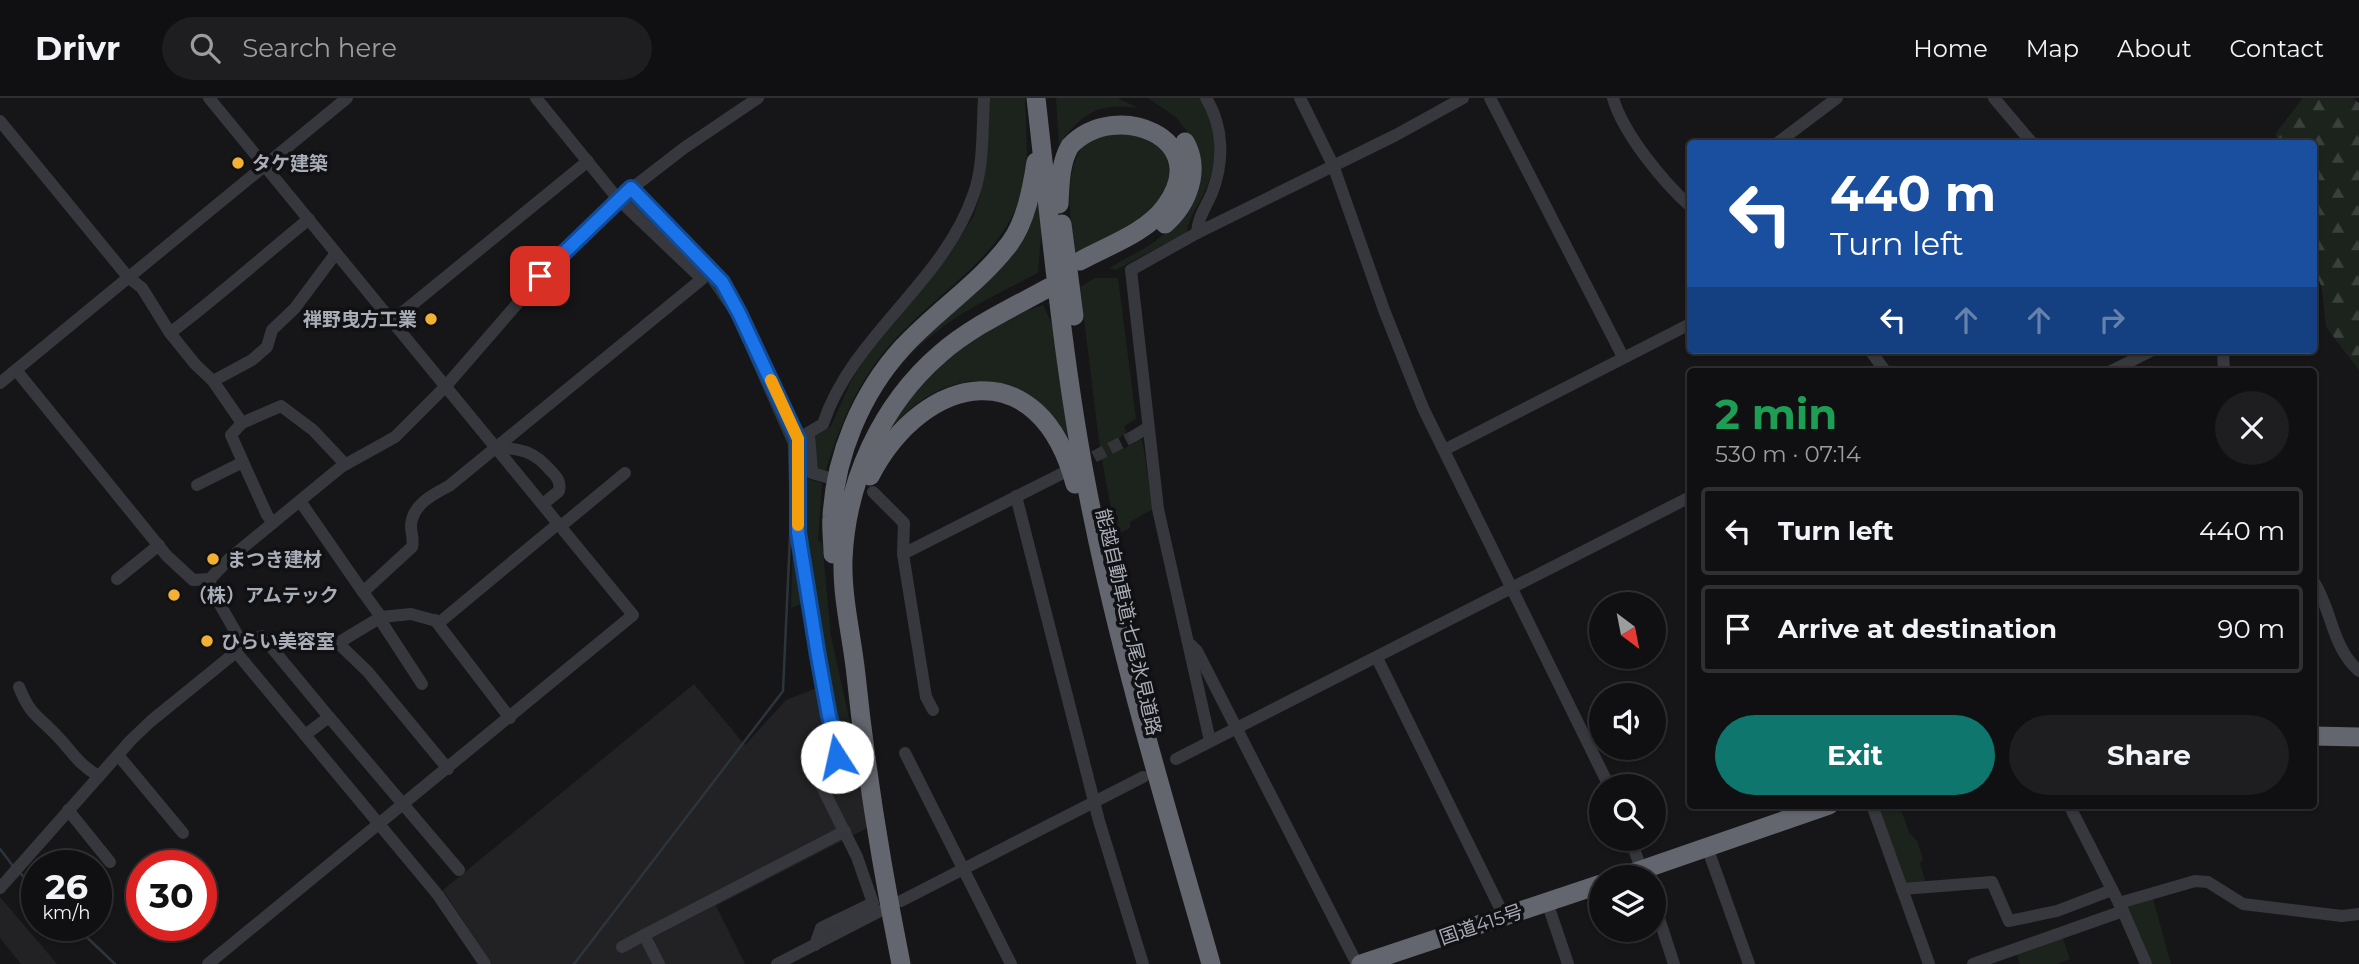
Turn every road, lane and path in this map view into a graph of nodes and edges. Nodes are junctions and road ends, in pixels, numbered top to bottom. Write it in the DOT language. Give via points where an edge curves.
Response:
graph roads {
  1 [pos="208,98"];
  2 [pos="347,98"];
  3 [pos="536,98"];
  4 [pos="758,98"];
  5 [pos="984,98"];
  6 [pos="1036,98"];
  7 [pos="1048,98"];
  8 [pos="1206,98"];
  9 [pos="1300,98"];
  10 [pos="1463,98"];
  11 [pos="1490,98"];
  12 [pos="1613,98"];
  13 [pos="1837,98"];
  14 [pos="1994,98"];
  15 [pos="0,121"];
  16 [pos="1175,125"];
  17 [pos="1781,140"];
  18 [pos="2030,140"];
  19 [pos="588,161"];
  20 [pos="264,165"];
  21 [pos="1333,165"];
  22 [pos="631,188"];
  23 [pos="618,199"];
  24 [pos="1687,203"];
  25 [pos="1059,204"];
  26 [pos="309,219"];
  27 [pos="1197,233"];
  28 [pos="337,253"];
  29 [pos="1063,275"];
  30 [pos="128,277"];
  31 [pos="392,321"];
  32 [pos="1687,325"];
  33 [pos="170,333"];
  34 [pos="2145,354"];
  35 [pos="1623,357"];
  36 [pos="2117,368"];
  37 [pos="16,370"];
  38 [pos="213,381"];
  39 [pos="0,383"];
  40 [pos="445,387"];
  41 [pos="242,423"];
  42 [pos="1147,428"];
  43 [pos="804,436"];
  44 [pos="1134,436"];
  45 [pos="496,447"];
  46 [pos="1444,450"];
  47 [pos="243,462"];
  48 [pos="345,464"];
  49 [pos="625,473"];
  50 [pos="1063,473"];
  51 [pos="826,477"];
  52 [pos="197,485"];
  53 [pos="873,492"];
  54 [pos="1016,496"];
  55 [pos="1687,499"];
  56 [pos="300,501"];
  57 [pos="543,504"];
  58 [pos="273,523"];
  59 [pos="560,525"];
  60 [pos="159,545"];
  61 [pos="903,554"];
  62 [pos="839,565"];
  63 [pos="117,579"];
  64 [pos="210,579"];
  65 [pos="1513,587"];
  66 [pos="2317,590"];
  67 [pos="363,592"];
  68 [pos="380,618"];
  69 [pos="435,620"];
  70 [pos="1117,630"];
  71 [pos="1188,642"];
  72 [pos="237,649"];
  73 [pos="1377,658"];
  74 [pos="2359,671"];
  75 [pos="422,684"];
  76 [pos="19,687"];
  77 [pos="933,710"];
  78 [pos="329,717"];
  79 [pos="509,718"];
  80 [pos="1238,728"];
  81 [pos="304,735"];
  82 [pos="2317,736"];
  83 [pos="2359,737"];
  84 [pos="1210,741"];
  85 [pos="905,753"];
  86 [pos="118,755"];
  87 [pos="1176,759"];
  88 [pos="448,769"];
  89 [pos="1603,774"];
  90 [pos="99,776"];
  91 [pos="1143,777"];
  92 [pos="1096,801"];
  93 [pos="403,806"];
  94 [pos="1817,809"];
  95 [pos="1873,809"];
  96 [pos="2071,809"];
  97 [pos="68,810"];
  98 [pos="379,825"];
  99 [pos="845,831"];
  100 [pos="183,833"];
  101 [pos="1707,847"];
  102 [pos="100,850"];
  103 [pos="1663,865"];
  104 [pos="962,868"];
  105 [pos="459,870"];
  106 [pos="0,888"];
  107 [pos="1589,888"];
  108 [pos="1902,889"];
  109 [pos="2112,890"];
  110 [pos="901,901"];
  111 [pos="1547,902"];
  112 [pos="2121,907"];
  113 [pos="886,908"];
  114 [pos="2359,914"];
  115 [pos="1504,916"];
  116 [pos="644,934"];
  117 [pos="1666,940"];
  118 [pos="815,945"];
  119 [pos="622,947"];
  120 [pos="1390,960"];
  121 [pos="208,964"];
  122 [pos="485,964"];
  123 [pos="659,964"];
  124 [pos="777,964"];
  125 [pos="901,964"];
  126 [pos="1011,964"];
  127 [pos="1143,964"];
  128 [pos="1210,964"];
  129 [pos="1219,964"];
  130 [pos="1359,964"];
  131 [pos="1568,964"];
  132 [pos="1674,964"];
  133 [pos="1749,964"];
  134 [pos="1929,964"];
  135 [pos="1975,964"];
  136 [pos="2146,964"];
  1 -- 20 [label="street"];
  2 -- 20 [label="street"];
  3 -- 19 [label="street"];
  4 -- 22 [label="street"];
  5 -- 43 [label="street" via="974,192 954,238 856,361 824,424"];
  6 -- 29 [label="highway"];
  6 -- 62 [label="highway" via="1032,187 1011,242 904,346 881,373 853,426 837,476 832,517"];
  7 -- 25 [label="highway"];
  8 -- 27 [label="street" via="1221,143 1218,176"];
  9 -- 21 [label="street"];
  10 -- 21 [label="street"];
  11 -- 35 [label="street"];
  12 -- 24 [label="street" via="1653,165"];
  13 -- 17 [label="street"];
  14 -- 18 [label="street"];
  15 -- 30 [label="street"];
  16 -- 29 [label="highway" via="1188,148 1192,168 1183,204 1154,234"];
  19 -- 23 [label="street"];
  19 -- 31 [label="street"];
  20 -- 26 [label="street"];
  20 -- 30 [label="street"];
  21 -- 27 [label="street"];
  21 -- 46 [label="street" via="1384,310"];
  22 -- 23 [label="street"];
  22 -- 43 [label="street" via="722,282"];
  23 -- 40 [label="street" via="556,258"];
  23 -- 45 [label="street" via="702,279"];
  25 -- 29 [label="highway"];
  25 -- 29 [label="highway" via="1063,163 1086,127 1111,114 1138,114 1170,138 1179,173 1166,206 1141,228"];
  26 -- 28 [label="street"];
  26 -- 33 [label="street"];
  27 -- 42 [label="street" via="1131,270"];
  28 -- 31 [label="street"];
  28 -- 38 [label="street" via="272,330 267,347"];
  29 -- 62 [label="highway" via="978,326 913,380 864,460 852,495"];
  29 -- 70 [label="highway, 能越自動車道;七尾氷見道路" via="1084,469"];
  29 -- 129 [label="highway, 能越自動車道;七尾氷見道路" via="1116,583"];
  30 -- 33 [label="street" via="142,288"];
  30 -- 37 [label="street"];
  31 -- 40 [label="street"];
  32 -- 35 [label="street"];
  33 -- 38 [label="street"];
  34 -- 36 [label="street"];
  35 -- 46 [label="street"];
  37 -- 39 [label="street"];
  37 -- 60 [label="street"];
  38 -- 41 [label="street"];
  40 -- 45 [label="street"];
  40 -- 48 [label="street" via="395,437"];
  41 -- 47 [label="street" via="231,435"];
  41 -- 48 [label="street" via="281,406 313,430"];
  42 -- 44 [label="street"];
  42 -- 71 [label="street" via="1158,509"];
  43 -- 51 [label="street" via="813,473"];
  43 -- 99 [label="street" via="798,532 839,751 837,757 814,769"];
  45 -- 57 [label="street"];
  45 -- 57 [label="street" via="531,453 542,460 560,483 559,491"];
  45 -- 67 [label="street" via="418,506 411,526 412,547"];
  46 -- 65 [label="street"];
  47 -- 52 [label="street"];
  47 -- 58 [label="street"];
  48 -- 56 [label="street"];
  49 -- 59 [label="street"];
  50 -- 54 [label="street"];
  53 -- 61 [label="street" via="904,523"];
  54 -- 61 [label="street"];
  54 -- 92 [label="street"];
  55 -- 65 [label="street"];
  56 -- 58 [label="street"];
  56 -- 67 [label="street"];
  57 -- 59 [label="street"];
  58 -- 64 [label="street"];
  59 -- 69 [label="street" via="440,622"];
  59 -- 79 [label="street" via="633,615"];
  60 -- 63 [label="street"];
  60 -- 64 [label="street" via="193,580"];
  61 -- 77 [label="street" via="926,697"];
  62 -- 70 [label="highway" via="865,486 881,454 936,404 958,394 993,390 1028,404 1062,446"];
  62 -- 125 [label="highway"];
  64 -- 72 [label="street" via="211,589 238,636"];
  65 -- 73 [label="street"];
  65 -- 89 [label="street"];
  66 -- 74 [label="street" via="2340,648"];
  67 -- 68 [label="street"];
  68 -- 69 [label="street" via="411,614"];
  68 -- 75 [label="street"];
  68 -- 88 [label="street" via="338,643 368,672"];
  69 -- 79 [label="street"];
  70 -- 128 [label="highway, 能越自動車道;七尾氷見道路"];
  71 -- 80 [label="street"];
  71 -- 84 [label="street"];
  72 -- 78 [label="street" via="262,636"];
  72 -- 81 [label="street"];
  72 -- 86 [label="street"];
  73 -- 80 [label="street"];
  73 -- 115 [label="street"];
  76 -- 90 [label="street" via="39,721 83,767"];
  78 -- 81 [label="street"];
  78 -- 93 [label="street"];
  79 -- 88 [label="street"];
  80 -- 84 [label="street"];
  80 -- 130 [label="street"];
  81 -- 98 [label="street"];
  82 -- 83 [label="highway"];
  84 -- 87 [label="street"];
  85 -- 104 [label="street"];
  86 -- 90 [label="street"];
  86 -- 100 [label="street"];
  88 -- 93 [label="street"];
  90 -- 97 [label="street"];
  91 -- 92 [label="street"];
  92 -- 104 [label="street"];
  92 -- 127 [label="street"];
  93 -- 98 [label="street"];
  93 -- 105 [label="street"];
  94 -- 101 [label="highway"];
  95 -- 108 [label="street"];
  96 -- 109 [label="street"];
  97 -- 102 [label="street"];
  97 -- 106 [label="street"];
  98 -- 121 [label="street"];
  98 -- 122 [label="street" via="438,895"];
  99 -- 116 [label="street"];
  99 -- 118 [label="street" via="873,902 821,928"];
  101 -- 103 [label="highway"];
  101 -- 133 [label="street"];
  104 -- 110 [label="street"];
  104 -- 126 [label="street"];
  107 -- 111 [label="highway, 国道415号"];
  108 -- 109 [label="street" via="1992,882 2009,920 2057,911"];
  108 -- 134 [label="street"];
  109 -- 112 [label="street"];
  111 -- 115 [label="highway, 国道415号"];
  111 -- 131 [label="street"];
  112 -- 114 [label="street" via="2195,881 2208,882 2243,904"];
  112 -- 135 [label="street"];
  112 -- 136 [label="street"];
  113 -- 118 [label="street"];
  115 -- 120 [label="highway, 国道415号"];
  116 -- 119 [label="street"];
  116 -- 123 [label="street"];
  117 -- 132 [label="street"];
  118 -- 124 [label="street"];
  120 -- 130 [label="highway, 国道415号"];
}
